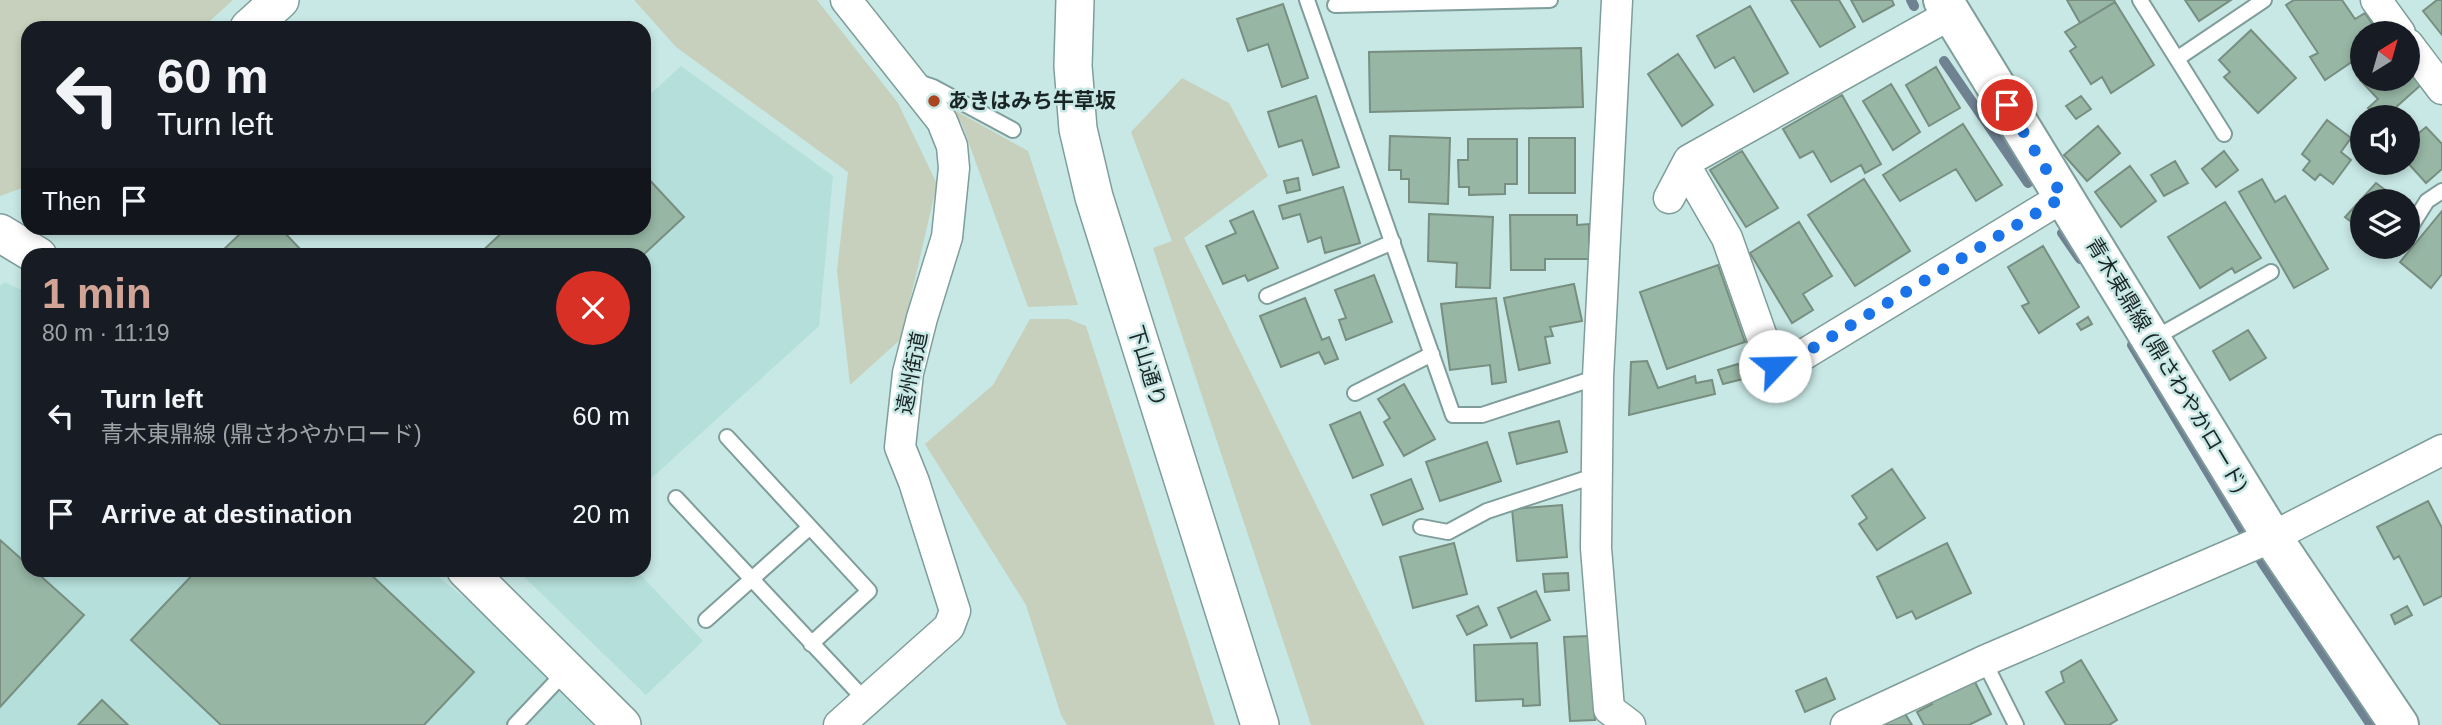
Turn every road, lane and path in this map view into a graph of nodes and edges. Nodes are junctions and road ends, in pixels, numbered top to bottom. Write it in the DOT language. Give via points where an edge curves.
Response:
graph roads {
  1 [pos="280,0"];
  2 [pos="846,0"];
  3 [pos="1075,0"];
  4 [pos="1307,0"];
  5 [pos="1550,0"];
  6 [pos="1617,0"];
  7 [pos="2140,0"];
  8 [pos="2264,0"];
  9 [pos="2375,0"];
  10 [pos="1335,5"];
  11 [pos="1947,7"];
  12 [pos="257,21"];
  13 [pos="2391,21"];
  14 [pos="2178,58"];
  15 [pos="2420,60"];
  16 [pos="907,78"];
  17 [pos="2442,89"];
  18 [pos="1013,130"];
  19 [pos="2224,134"];
  20 [pos="1686,167"];
  21 [pos="2442,191"];
  22 [pos="2063,197"];
  23 [pos="1669,198"];
  24 [pos="2420,212"];
  25 [pos="1393,242"];
  26 [pos="2271,272"];
  27 [pos="1268,296"];
  28 [pos="2152,340"];
  29 [pos="1432,355"];
  30 [pos="1598,377"];
  31 [pos="1354,393"];
  32 [pos="727,437"];
  33 [pos="2442,450"];
  34 [pos="1597,475"];
  35 [pos="676,498"];
  36 [pos="810,527"];
  37 [pos="1421,527"];
  38 [pos="2258,543"];
  39 [pos="473,577"];
  40 [pos="751,579"];
  41 [pos="706,620"];
  42 [pos="811,644"];
  43 [pos="1984,661"];
  44 [pos="567,670"];
  45 [pos="866,701"];
  46 [pos="515,725"];
  47 [pos="622,725"];
  48 [pos="839,725"];
  49 [pos="1261,725"];
  50 [pos="1630,725"];
  51 [pos="1846,725"];
  52 [pos="2016,725"];
  53 [pos="2399,725"];
  1 -- 12 [label="street"];
  2 -- 16 [label="street, 遠州街道"];
  3 -- 49 [label="street, 下山通り" via="1073,66 1078,129 1094,197"];
  4 -- 25 [label="lane"];
  5 -- 10 [label="lane"];
  6 -- 30 [label="street"];
  7 -- 14 [label="lane"];
  8 -- 14 [label="lane"];
  9 -- 13 [label="street"];
  11 -- 20 [label="street" via="1689,160"];
  11 -- 22 [label="main road, 青木東鼎線 (鼎さわやかロード)"];
  14 -- 19 [label="lane"];
  15 -- 17 [label="street"];
  16 -- 18 [label="lane"];
  16 -- 45 [label="street, 遠州街道" via="942,121 954,168 947,237 908,373 900,446 955,611 949,627"];
  20 -- 22 [label="street" via="1727,239 1775,366 1793,360"];
  20 -- 23 [label="street"];
  21 -- 24 [label="lane"];
  22 -- 28 [label="main road, 青木東鼎線 (鼎さわやかロード)"];
  25 -- 27 [label="lane"];
  25 -- 29 [label="lane"];
  26 -- 28 [label="lane"];
  28 -- 38 [label="main road, 青木東鼎線 (鼎さわやかロード)"];
  29 -- 30 [label="lane" via="1453,415 1482,415"];
  29 -- 31 [label="lane"];
  30 -- 34 [label="street"];
  32 -- 36 [label="lane"];
  33 -- 38 [label="street"];
  34 -- 37 [label="lane" via="1487,511 1448,533"];
  34 -- 50 [label="street" via="1596,548 1609,709"];
  35 -- 40 [label="lane"];
  36 -- 40 [label="lane"];
  36 -- 42 [label="lane" via="869,591"];
  38 -- 43 [label="street"];
  38 -- 53 [label="main road, 青木東鼎線 (鼎さわやかロード)"];
  39 -- 44 [label="street"];
  40 -- 41 [label="lane"];
  40 -- 42 [label="lane"];
  42 -- 45 [label="lane"];
  43 -- 51 [label="street"];
  43 -- 52 [label="lane"];
  44 -- 46 [label="lane"];
  44 -- 47 [label="street"];
  45 -- 48 [label="street, 遠州街道"];
}
